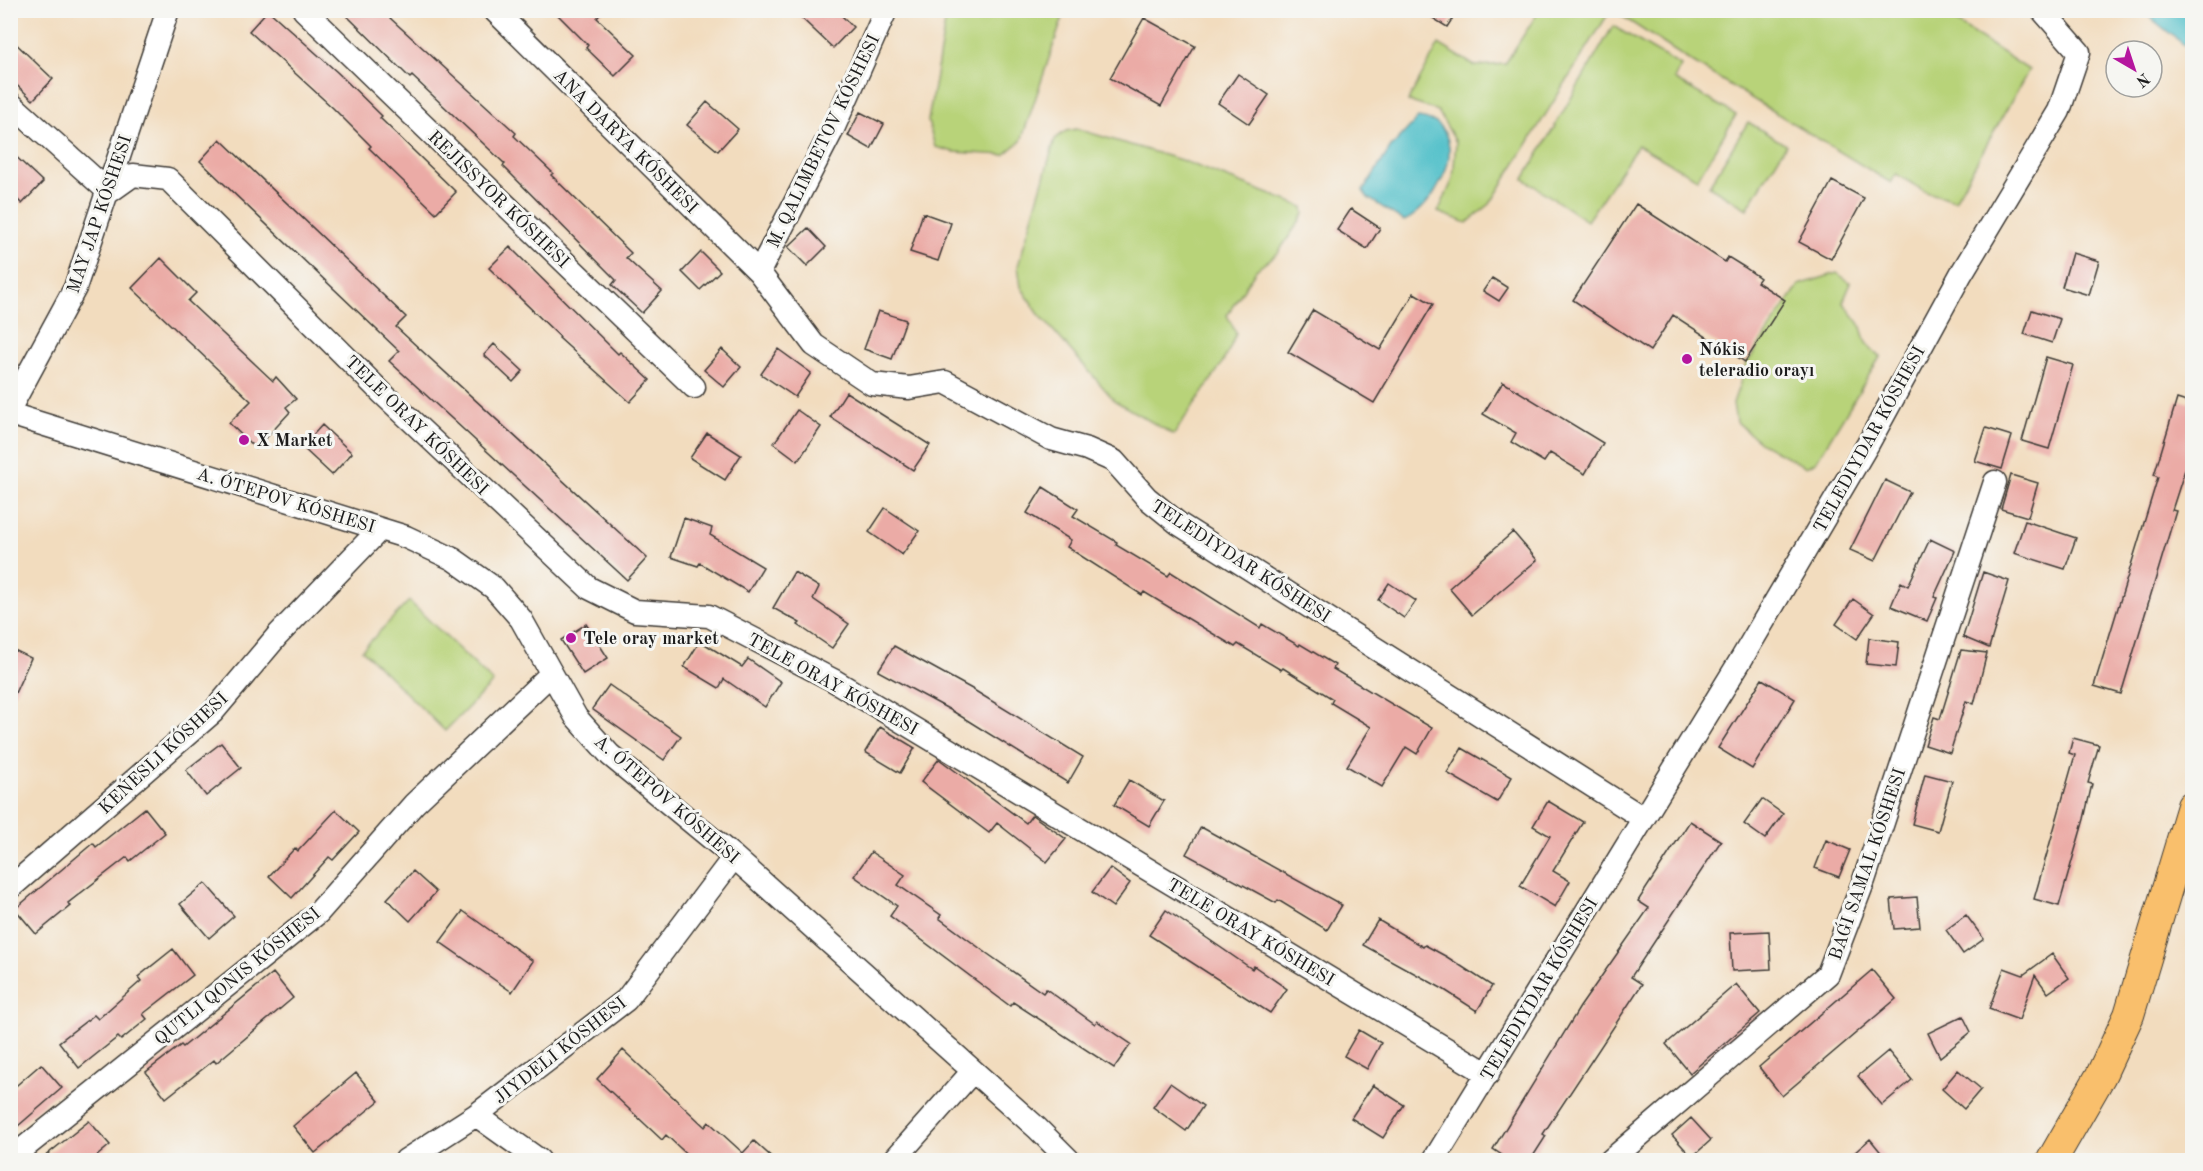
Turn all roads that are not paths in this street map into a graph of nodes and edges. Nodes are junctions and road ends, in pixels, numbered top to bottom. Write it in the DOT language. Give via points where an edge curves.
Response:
graph roads {
  1 [pos="168,10"];
  2 [pos="304,10"];
  3 [pos="494,10"];
  4 [pos="2042,10"];
  5 [pos="884,11"];
  6 [pos="10,103"];
  7 [pos="109,192"];
  8 [pos="759,272"];
  9 [pos="694,387"];
  10 [pos="10,408"];
  11 [pos="10,414"];
  12 [pos="1995,482"];
  13 [pos="380,529"];
  14 [pos="551,674"];
  15 [pos="2193,806"];
  16 [pos="1643,818"];
  17 [pos="734,857"];
  18 [pos="10,888"];
  19 [pos="973,1071"];
  20 [pos="1488,1074"];
  21 [pos="476,1115"];
  22 [pos="10,1159"];
  23 [pos="406,1161"];
  24 [pos="539,1161"];
  25 [pos="894,1161"];
  26 [pos="1069,1161"];
  27 [pos="1434,1161"];
  28 [pos="1611,1161"];
  29 [pos="2052,1161"];
  1 -- 7 [label="street, MAY JAP KÓSHESI"];
  2 -- 9 [label="street, REJISSYOR KÓSHESI"];
  3 -- 8 [label="street, ANA DARYA KÓSHESI"];
  4 -- 16 [label="street, TELEDIYDAR KÓSHESI" via="2079,52 2059,111 1965,267 1868,444"];
  5 -- 8 [label="street, M. QALIMBETOV KÓSHESI" via="833,129"];
  6 -- 7 [label="street"];
  7 -- 10 [label="street, MAY JAP KÓSHESI" via="75,288"];
  7 -- 20 [label="street, TELE ORAY KÓSHESI" via="134,175 168,179 382,393 589,588 635,611 709,616 833,680"];
  8 -- 16 [label="street, TELEDIYDAR KÓSHESI" via="814,345 872,384 909,388 945,382 1051,439 1114,461 1147,498 1179,524"];
  11 -- 13 [label="street, A. ÓTEPOV KÓSHESI"];
  12 -- 28 [label="street" via="1864,880 1828,974"];
  13 -- 14 [label="street, A. ÓTEPOV KÓSHESI" via="453,559 494,588 521,619"];
  13 -- 18 [label="street, KEŃESLI KÓSHESI" via="278,635 213,712"];
  14 -- 17 [label="street, A. ÓTEPOV KÓSHESI" via="576,717 610,755"];
  14 -- 22 [label="street" via="414,804 318,913"];
  15 -- 29 [label="main road" via="2129,1015 2101,1075"];
  16 -- 20 [label="street, TELEDIYDAR KÓSHESI"];
  17 -- 19 [label="street, A. ÓTEPOV KÓSHESI"];
  17 -- 21 [label="street, JIYDELI KÓSHESI" via="626,1000"];
  19 -- 25 [label="street"];
  19 -- 26 [label="street, A. ÓTEPOV KÓSHESI"];
  20 -- 27 [label="street, TELEDIYDAR KÓSHESI"];
  21 -- 23 [label="street, JIYDELI KÓSHESI"];
  21 -- 24 [label="street"];
}
